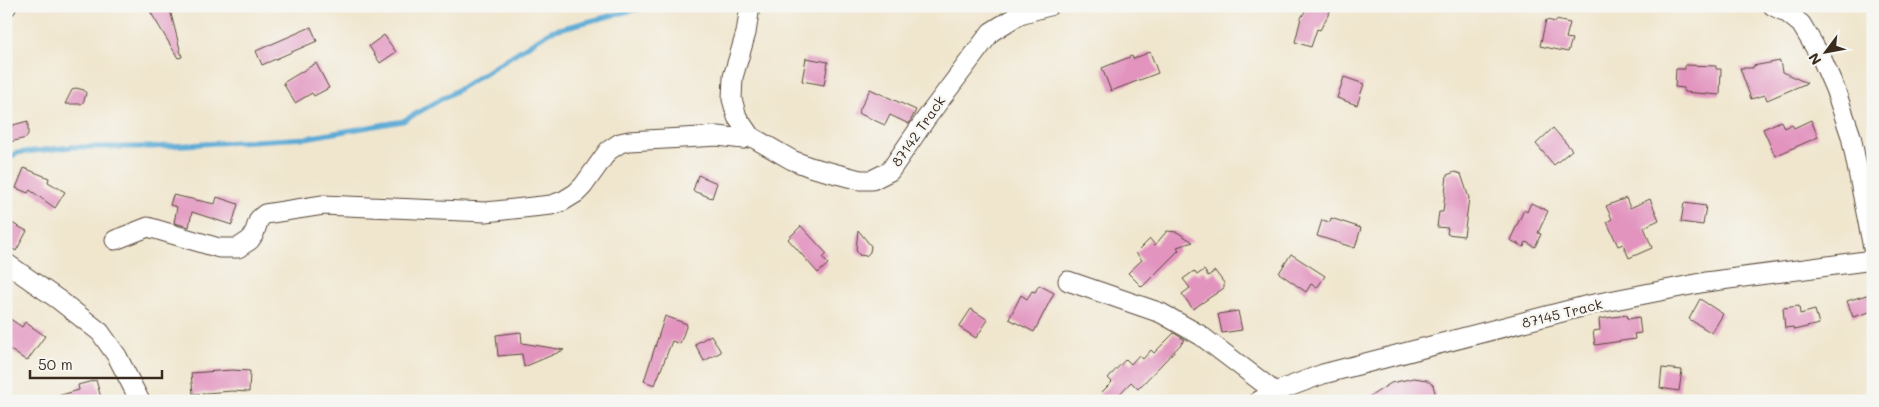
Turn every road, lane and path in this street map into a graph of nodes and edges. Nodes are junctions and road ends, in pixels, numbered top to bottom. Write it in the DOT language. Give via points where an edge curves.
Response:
graph roads {
  1 [pos="750,6"];
  2 [pos="1049,6"];
  3 [pos="1773,6"];
  4 [pos="750,136"];
  5 [pos="115,240"];
  6 [pos="1873,248"];
  7 [pos="1873,260"];
  8 [pos="6,263"];
  9 [pos="1068,281"];
  10 [pos="1276,392"];
  11 [pos="140,401"];
  12 [pos="1259,401"];
  1 -- 4 [label="street, 87142 Track" via="733,77 732,99 737,117"];
  2 -- 4 [label="street, 87142 Track" via="1020,14 991,32 890,171 882,176 860,180 810,167"];
  3 -- 6 [label="street" via="1801,24 1835,89 1851,136"];
  4 -- 5 [label="street" via="620,143 608,151 576,193 551,205 486,212 323,205 265,214 259,219 250,240 238,248 219,248 148,227"];
  7 -- 10 [label="street, 87145 Track" via="1706,282 1589,305 1323,374"];
  8 -- 11 [label="street" via="100,332 117,356"];
  9 -- 10 [label="street" via="1161,313 1200,335"];
  10 -- 12 [label="street, 87145 Track"];
}
